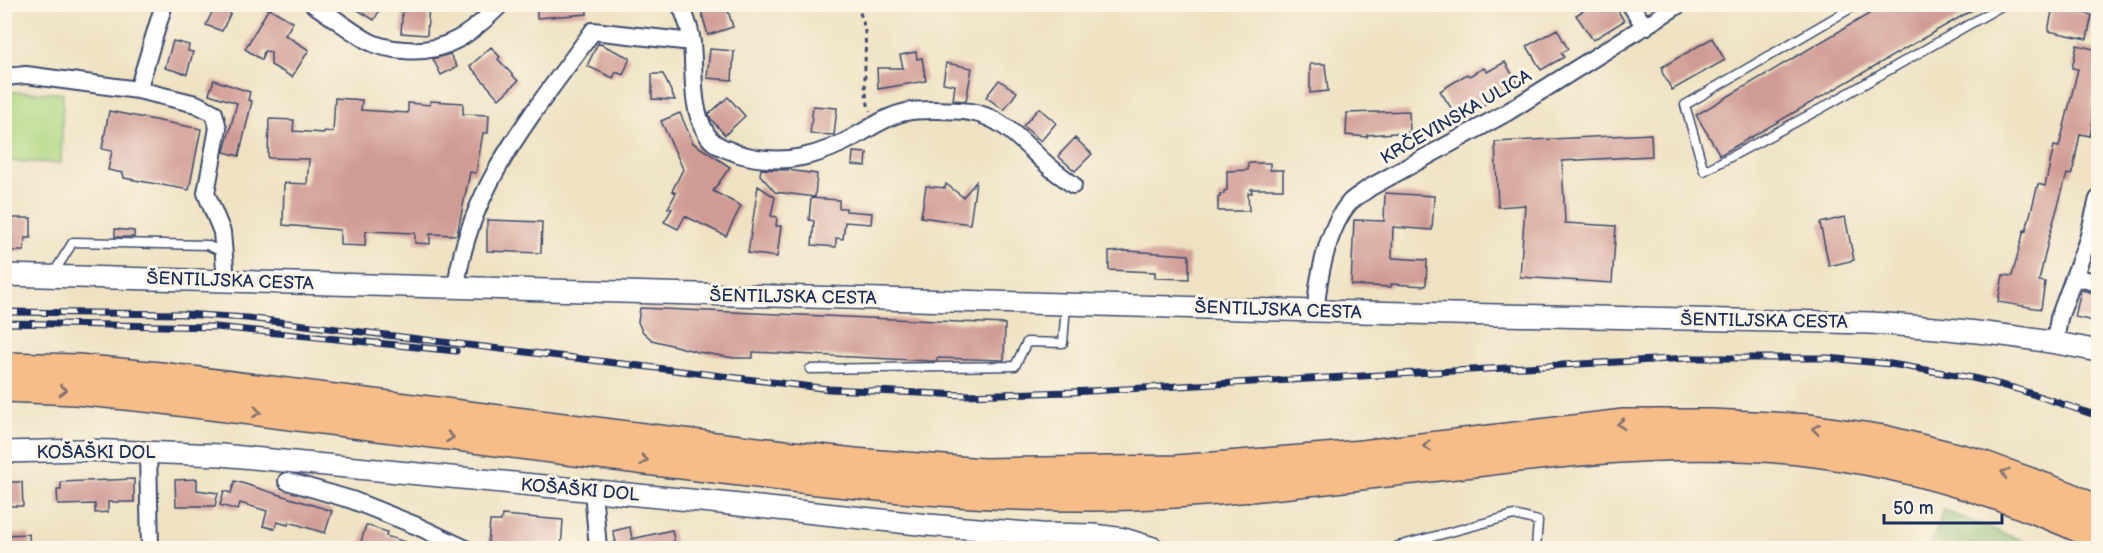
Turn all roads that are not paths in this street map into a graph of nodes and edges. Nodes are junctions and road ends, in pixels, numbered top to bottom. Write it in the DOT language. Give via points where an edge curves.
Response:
graph roads {
  1 [pos="164,4"];
  2 [pos="313,4"];
  3 [pos="501,4"];
  4 [pos="680,4"];
  5 [pos="1630,4"];
  6 [pos="1680,4"];
  7 [pos="1858,4"];
  8 [pos="2005,4"];
  9 [pos="1645,27"];
  10 [pos="692,42"];
  11 [pos="4,77"];
  12 [pos="138,90"];
  13 [pos="1073,185"];
  14 [pos="2098,199"];
  15 [pos="225,253"];
  16 [pos="4,275"];
  17 [pos="52,275"];
  18 [pos="2075,277"];
  19 [pos="226,281"];
  20 [pos="2098,283"];
  21 [pos="456,289"];
  22 [pos="1066,304"];
  23 [pos="1316,311"];
  24 [pos="2055,342"];
  25 [pos="2098,351"];
  26 [pos="4,366"];
  27 [pos="810,369"];
  28 [pos="4,388"];
  29 [pos="4,452"];
  30 [pos="148,452"];
  31 [pos="287,482"];
  32 [pos="593,491"];
  33 [pos="2098,510"];
  34 [pos="2098,537"];
  35 [pos="150,549"];
  36 [pos="464,549"];
  37 [pos="598,549"];
  38 [pos="1153,549"];
  39 [pos="1398,549"];
  40 [pos="1536,549"];
  1 -- 12 [label="street"];
  2 -- 3 [label="street" via="369,41 419,51 453,42 478,27"];
  4 -- 10 [label="street"];
  5 -- 9 [label="street"];
  6 -- 9 [label="street, KRČEVINSKA ULICA"];
  7 -- 8 [label="lane" via="1685,105 1704,171"];
  9 -- 23 [label="street, KRČEVINSKA ULICA" via="1506,113 1352,200 1340,216 1328,246"];
  10 -- 13 [label="street" via="698,117 706,135 718,147 769,160 815,156 906,111 971,112 1015,133"];
  10 -- 21 [label="street" via="593,31 487,184 461,259"];
  11 -- 12 [label="street" via="26,75"];
  12 -- 15 [label="street" via="196,104 214,114 218,128 206,193 222,232"];
  14 -- 18 [label="street"];
  15 -- 17 [label="lane" via="207,244 73,242"];
  15 -- 19 [label="street"];
  16 -- 17 [label="street, ŠENTILJSKA CESTA"];
  17 -- 19 [label="street, ŠENTILJSKA CESTA"];
  18 -- 20 [label="street"];
  18 -- 24 [label="street" via="2059,318"];
  19 -- 21 [label="street, ŠENTILJSKA CESTA"];
  21 -- 22 [label="street, ŠENTILJSKA CESTA"];
  22 -- 23 [label="street, ŠENTILJSKA CESTA"];
  22 -- 27 [label="lane" via="1063,343 1027,342 1015,366"];
  23 -- 24 [label="street, ŠENTILJSKA CESTA" via="1870,323"];
  24 -- 25 [label="street, ŠENTILJSKA CESTA"];
  33 -- 26 [label="highway, one-way" via="1972,461 1884,439 1810,428 1624,423 1362,454 1177,469 983,472 723,447 160,376"];
  28 -- 34 [label="highway, one-way" via="155,399 851,486 980,495 1185,494 1580,452 1742,447 1816,453 1969,485 2049,514"];
  29 -- 30 [label="street, KOŠAŠKI DOL"];
  30 -- 32 [label="street, KOŠAŠKI DOL" via="221,455"];
  30 -- 35 [label="street"];
  31 -- 36 [label="street" via="352,500"];
  32 -- 37 [label="street"];
  32 -- 38 [label="street, KOŠAŠKI DOL" via="928,525 1093,535 1124,539"];
  39 -- 40 [label="lane" via="1514,515 1538,521"];
}
